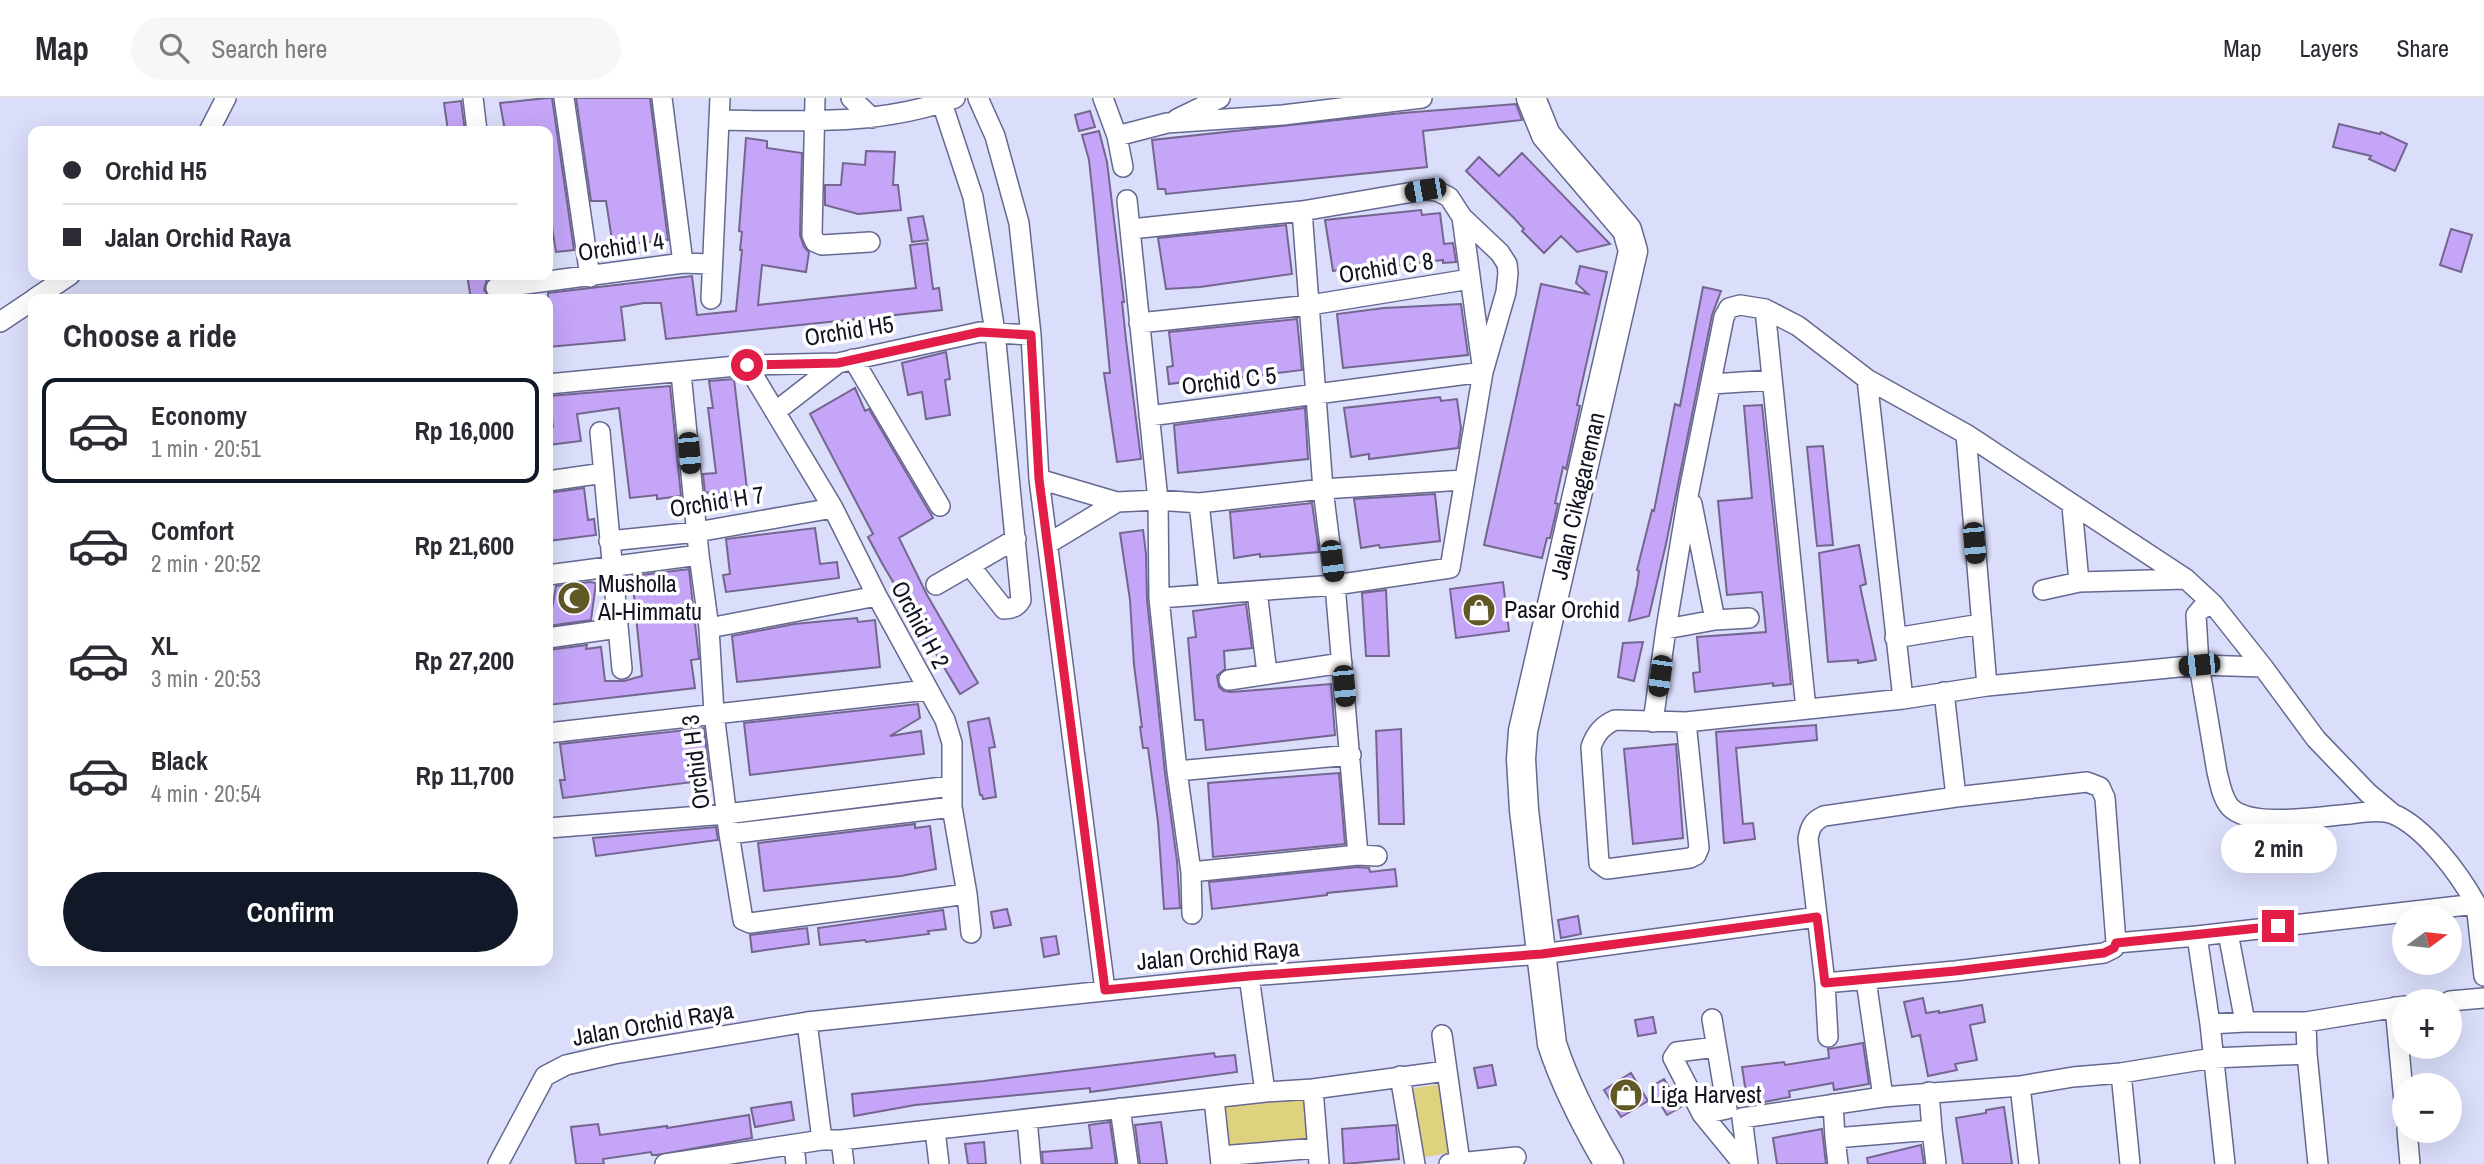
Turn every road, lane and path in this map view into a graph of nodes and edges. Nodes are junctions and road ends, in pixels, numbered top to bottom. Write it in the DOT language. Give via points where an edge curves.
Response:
graph roads {
  1 [pos="226,98"];
  2 [pos="473,98"];
  3 [pos="564,98"];
  4 [pos="662,98"];
  5 [pos="720,98"];
  6 [pos="816,98"];
  7 [pos="851,98"];
  8 [pos="978,98"];
  9 [pos="1103,98"];
  10 [pos="1220,98"];
  11 [pos="1412,98"];
  12 [pos="1531,98"];
  13 [pos="949,101"];
  14 [pos="1369,101"];
  15 [pos="1278,106"];
  16 [pos="872,118"];
  17 [pos="720,120"];
  18 [pos="815,121"];
  19 [pos="1167,123"];
  20 [pos="212,126"];
  21 [pos="476,126"];
  22 [pos="1117,136"];
  23 [pos="1123,167"];
  24 [pos="1127,200"];
  25 [pos="1301,211"];
  26 [pos="1462,217"];
  27 [pos="1131,229"];
  28 [pos="870,242"];
  29 [pos="683,263"];
  30 [pos="711,264"];
  31 [pos="590,277"];
  32 [pos="1470,279"];
  33 [pos="62,280"];
  34 [pos="496,287"];
  35 [pos="41,294"];
  36 [pos="710,299"];
  37 [pos="28,302"];
  38 [pos="1310,305"];
  39 [pos="1765,309"];
  40 [pos="0,322"];
  41 [pos="1139,323"];
  42 [pos="995,332"];
  43 [pos="1031,335"];
  44 [pos="846,361"];
  45 [pos="747,365"];
  46 [pos="1483,372"];
  47 [pos="681,373"];
  48 [pos="1867,379"];
  49 [pos="1772,380"];
  50 [pos="553,384"];
  51 [pos="1712,384"];
  52 [pos="1316,395"];
  53 [pos="775,412"];
  54 [pos="1149,416"];
  55 [pos="600,432"];
  56 [pos="1966,434"];
  57 [pos="604,473"];
  58 [pos="553,480"];
  59 [pos="1463,480"];
  60 [pos="1047,482"];
  61 [pos="1323,489"];
  62 [pos="1689,491"];
  63 [pos="1158,500"];
  64 [pos="1110,502"];
  65 [pos="1199,503"];
  66 [pos="940,506"];
  67 [pos="2073,506"];
  68 [pos="832,508"];
  69 [pos="697,532"];
  70 [pos="1055,538"];
  71 [pos="1016,539"];
  72 [pos="609,541"];
  73 [pos="699,555"];
  74 [pos="612,565"];
  75 [pos="970,566"];
  76 [pos="553,574"];
  77 [pos="2186,579"];
  78 [pos="2079,582"];
  79 [pos="936,584"];
  80 [pos="1335,585"];
  81 [pos="2043,590"];
  82 [pos="1257,592"];
  83 [pos="1209,594"];
  84 [pos="877,596"];
  85 [pos="1159,598"];
  86 [pos="2213,604"];
  87 [pos="1749,618"];
  88 [pos="1715,620"];
  89 [pos="1981,624"];
  90 [pos="618,628"];
  91 [pos="709,628"];
  92 [pos="1666,629"];
  93 [pos="553,637"];
  94 [pos="1895,638"];
  95 [pos="1342,663"];
  96 [pos="2199,665"];
  97 [pos="2263,667"];
  98 [pos="622,669"];
  99 [pos="1267,673"];
  100 [pos="1229,680"];
  101 [pos="1987,686"];
  102 [pos="927,690"];
  103 [pos="1944,692"];
  104 [pos="1903,699"];
  105 [pos="1806,709"];
  106 [pos="713,713"];
  107 [pos="1653,722"];
  108 [pos="1686,722"];
  109 [pos="553,732"];
  110 [pos="1351,755"];
  111 [pos="1177,771"];
  112 [pos="951,786"];
  113 [pos="1956,797"];
  114 [pos="952,807"];
  115 [pos="2393,814"];
  116 [pos="728,824"];
  117 [pos="553,828"];
  118 [pos="1191,872"];
  119 [pos="967,894"];
  120 [pos="2476,904"];
  121 [pos="1192,914"];
  122 [pos="1817,917"];
  123 [pos="971,933"];
  124 [pos="2228,933"];
  125 [pos="2197,936"];
  126 [pos="2116,943"];
  127 [pos="1542,954"];
  128 [pos="1249,976"];
  129 [pos="2484,976"];
  130 [pos="1866,980"];
  131 [pos="1825,983"];
  132 [pos="1105,990"];
  133 [pos="2484,998"];
  134 [pos="2462,1000"];
  135 [pos="2392,1008"];
  136 [pos="1712,1019"];
  137 [pos="2245,1021"];
  138 [pos="807,1022"];
  139 [pos="2306,1022"];
  140 [pos="2210,1024"];
  141 [pos="1442,1035"];
  142 [pos="1828,1037"];
  143 [pos="1716,1047"];
  144 [pos="2307,1054"];
  145 [pos="2213,1058"];
  146 [pos="1446,1072"];
  147 [pos="2120,1073"];
  148 [pos="1400,1076"];
  149 [pos="2020,1086"];
  150 [pos="1312,1089"];
  151 [pos="1265,1092"];
  152 [pos="1928,1092"];
  153 [pos="1883,1097"];
  154 [pos="1214,1099"];
  155 [pos="1833,1104"];
  156 [pos="1120,1108"];
  157 [pos="1702,1114"];
  158 [pos="1734,1114"];
  159 [pos="1027,1119"];
  160 [pos="935,1130"];
  161 [pos="1932,1130"];
  162 [pos="1835,1138"];
  163 [pos="832,1140"];
  164 [pos="2408,1143"];
  165 [pos="795,1154"];
  166 [pos="1318,1156"];
  167 [pos="1516,1157"];
  168 [pos="1221,1160"];
  169 [pos="1454,1163"];
  170 [pos="498,1164"];
  171 [pos="665,1164"];
  172 [pos="844,1164"];
  173 [pos="939,1164"];
  174 [pos="1031,1164"];
  175 [pos="1128,1164"];
  176 [pos="1415,1164"];
  177 [pos="1609,1164"];
  178 [pos="1746,1164"];
  179 [pos="1838,1164"];
  180 [pos="1936,1164"];
  181 [pos="2029,1164"];
  182 [pos="2130,1164"];
  183 [pos="2225,1164"];
  184 [pos="2318,1164"];
  185 [pos="2410,1164"];
  1 -- 20 [label="street"];
  2 -- 21 [label="street"];
  3 -- 31 [label="street"];
  4 -- 29 [label="street"];
  5 -- 17 [label="street"];
  6 -- 18 [label="street"];
  7 -- 16 [label="street"];
  8 -- 43 [label="street" via="996,136 1019,223"];
  9 -- 22 [label="street"];
  10 -- 19 [label="street"];
  11 -- 14 [label="street"];
  12 -- 127 [label="street, Jalan Cikagareman" via="1546,135 1627,230 1633,251 1523,731 1524,810"];
  13 -- 16 [label="street"];
  13 -- 42 [label="street" via="973,197"];
  14 -- 15 [label="street"];
  15 -- 19 [label="street"];
  16 -- 18 [label="street"];
  17 -- 18 [label="street"];
  17 -- 30 [label="street"];
  18 -- 28 [label="street" via="815,242"];
  19 -- 22 [label="street"];
  22 -- 23 [label="street"];
  24 -- 27 [label="street"];
  25 -- 26 [label="street" via="1425,190 1450,197"];
  25 -- 27 [label="street"];
  25 -- 38 [label="street"];
  26 -- 32 [label="street"];
  26 -- 46 [label="street" via="1507,264 1506,292"];
  27 -- 41 [label="street"];
  29 -- 30 [label="street, Orchid I 4"];
  29 -- 31 [label="street, Orchid I 4"];
  30 -- 36 [label="street"];
  31 -- 34 [label="street, Orchid I 4"];
  32 -- 38 [label="street, Orchid C 8"];
  32 -- 46 [label="street"];
  33 -- 35 [label="street"];
  37 -- 40 [label="street"];
  38 -- 41 [label="street, Orchid C 8"];
  38 -- 52 [label="street"];
  39 -- 48 [label="street" via="1797,326"];
  39 -- 49 [label="street"];
  39 -- 51 [label="street" via="1729,308"];
  41 -- 54 [label="street"];
  42 -- 43 [label="street, Orchid H5"];
  42 -- 44 [label="street, Orchid H5"];
  42 -- 71 [label="street"];
  43 -- 60 [label="street"];
  44 -- 45 [label="street, Orchid H5"];
  44 -- 53 [label="street"];
  44 -- 66 [label="street"];
  45 -- 47 [label="street, Orchid H5"];
  45 -- 53 [label="street, Orchid H 2"];
  46 -- 52 [label="street, Orchid C 5"];
  46 -- 59 [label="street"];
  47 -- 50 [label="street, Orchid H5"];
  47 -- 69 [label="street, Orchid H 3"];
  48 -- 56 [label="street"];
  48 -- 94 [label="street"];
  49 -- 51 [label="street"];
  49 -- 105 [label="street"];
  51 -- 62 [label="street"];
  52 -- 54 [label="street, Orchid C 5"];
  52 -- 61 [label="street"];
  53 -- 68 [label="street, Orchid H 2"];
  54 -- 63 [label="street"];
  55 -- 57 [label="street"];
  56 -- 67 [label="street"];
  56 -- 89 [label="street"];
  57 -- 58 [label="street"];
  57 -- 72 [label="street"];
  59 -- 61 [label="street"];
  59 -- 80 [label="street" via="1450,568"];
  60 -- 64 [label="street"];
  60 -- 70 [label="street"];
  61 -- 65 [label="street"];
  61 -- 80 [label="street"];
  62 -- 88 [label="street"];
  62 -- 92 [label="street"];
  63 -- 64 [label="street"];
  63 -- 65 [label="street"];
  63 -- 85 [label="street"];
  64 -- 70 [label="street"];
  65 -- 83 [label="street"];
  67 -- 77 [label="street"];
  67 -- 78 [label="street"];
  68 -- 69 [label="street, Orchid H 7"];
  68 -- 84 [label="street, Orchid H 2"];
  69 -- 72 [label="street, Orchid H 7"];
  69 -- 73 [label="street, Orchid H 3"];
  70 -- 132 [label="street"];
  71 -- 75 [label="street"];
  71 -- 75 [label="street" via="1021,600 1016,607 1004,609"];
  72 -- 74 [label="street"];
  73 -- 74 [label="street"];
  73 -- 91 [label="street, Orchid H 3"];
  74 -- 76 [label="street"];
  74 -- 90 [label="street"];
  75 -- 79 [label="street"];
  77 -- 78 [label="street"];
  77 -- 86 [label="street"];
  78 -- 81 [label="street"];
  80 -- 82 [label="street"];
  80 -- 95 [label="street"];
  82 -- 83 [label="street"];
  82 -- 99 [label="street"];
  83 -- 85 [label="street"];
  84 -- 91 [label="street"];
  84 -- 102 [label="street, Orchid H 2"];
  85 -- 111 [label="street"];
  86 -- 96 [label="street" via="2196,615"];
  86 -- 97 [label="street"];
  87 -- 88 [label="street"];
  88 -- 92 [label="street"];
  89 -- 94 [label="street"];
  89 -- 101 [label="street"];
  90 -- 93 [label="street"];
  90 -- 98 [label="street"];
  91 -- 106 [label="street, Orchid H 3"];
  92 -- 107 [label="street"];
  94 -- 104 [label="street"];
  95 -- 99 [label="street"];
  95 -- 110 [label="street"];
  96 -- 97 [label="street"];
  96 -- 101 [label="street"];
  96 -- 115 [label="street" via="2221,788 2234,810 2253,818"];
  97 -- 115 [label="street" via="2316,738"];
  99 -- 100 [label="street"];
  101 -- 103 [label="street"];
  102 -- 106 [label="street"];
  102 -- 112 [label="street, Orchid H 2" via="945,720 951,743"];
  103 -- 104 [label="street"];
  103 -- 113 [label="street"];
  104 -- 105 [label="street"];
  105 -- 108 [label="street"];
  106 -- 109 [label="street"];
  106 -- 116 [label="street, Orchid H 3"];
  107 -- 108 [label="street"];
  107 -- 108 [label="street" via="1615,720 1595,735 1591,747 1599,863 1607,869 1696,855 1699,848"];
  110 -- 111 [label="street"];
  110 -- 118 [label="street" via="1368,856"];
  111 -- 118 [label="street"];
  112 -- 114 [label="street, Orchid H 2"];
  112 -- 116 [label="street"];
  113 -- 122 [label="street" via="1816,820 1808,839"];
  113 -- 126 [label="street" via="2087,782 2100,787 2105,798"];
  114 -- 116 [label="street"];
  114 -- 119 [label="street, Orchid H 2"];
  115 -- 120 [label="street" via="2443,856"];
  116 -- 117 [label="street"];
  116 -- 119 [label="street, Orchid H 3" via="740,911 750,923"];
  118 -- 121 [label="street"];
  119 -- 123 [label="street, Orchid H 2"];
  120 -- 124 [label="street"];
  120 -- 129 [label="street"];
  122 -- 127 [label="street, Jalan Orchid Raya"];
  122 -- 131 [label="street"];
  124 -- 125 [label="street"];
  124 -- 137 [label="street"];
  125 -- 126 [label="street"];
  125 -- 140 [label="street"];
  126 -- 130 [label="street" via="2104,953"];
  127 -- 128 [label="street, Jalan Orchid Raya"];
  127 -- 177 [label="street, Jalan Cikagareman" via="1552,1044 1579,1114"];
  128 -- 132 [label="street, Jalan Orchid Raya"];
  128 -- 151 [label="street"];
  130 -- 131 [label="street"];
  130 -- 153 [label="street"];
  131 -- 142 [label="street"];
  132 -- 138 [label="street, Jalan Orchid Raya"];
  133 -- 134 [label="street"];
  135 -- 139 [label="street"];
  136 -- 143 [label="street"];
  137 -- 139 [label="street"];
  137 -- 140 [label="street"];
  138 -- 163 [label="street"];
  138 -- 170 [label="street, Jalan Orchid Raya" via="566,1065 544,1076"];
  139 -- 144 [label="street"];
  140 -- 145 [label="street"];
  141 -- 146 [label="street"];
  143 -- 157 [label="street" via="1677,1052 1673,1058"];
  143 -- 158 [label="street"];
  144 -- 145 [label="street"];
  144 -- 184 [label="street"];
  145 -- 147 [label="street"];
  145 -- 183 [label="street"];
  146 -- 148 [label="street"];
  146 -- 169 [label="street"];
  147 -- 149 [label="street"];
  147 -- 182 [label="street"];
  148 -- 150 [label="street"];
  148 -- 176 [label="street"];
  149 -- 152 [label="street"];
  149 -- 181 [label="street"];
  150 -- 151 [label="street"];
  150 -- 166 [label="street"];
  151 -- 154 [label="street"];
  152 -- 153 [label="street"];
  152 -- 161 [label="street"];
  153 -- 155 [label="street"];
  154 -- 156 [label="street"];
  154 -- 168 [label="street"];
  155 -- 158 [label="street"];
  155 -- 162 [label="street"];
  156 -- 159 [label="street"];
  156 -- 175 [label="street"];
  157 -- 158 [label="street"];
  157 -- 178 [label="street"];
  158 -- 178 [label="street"];
  159 -- 160 [label="street"];
  159 -- 174 [label="street"];
  160 -- 163 [label="street"];
  160 -- 173 [label="street"];
  161 -- 162 [label="street"];
  161 -- 180 [label="street"];
  162 -- 179 [label="street"];
  163 -- 165 [label="street"];
  163 -- 172 [label="street"];
  164 -- 185 [label="street"];
  165 -- 171 [label="street"];
  166 -- 168 [label="street"];
  167 -- 169 [label="street"];
}
